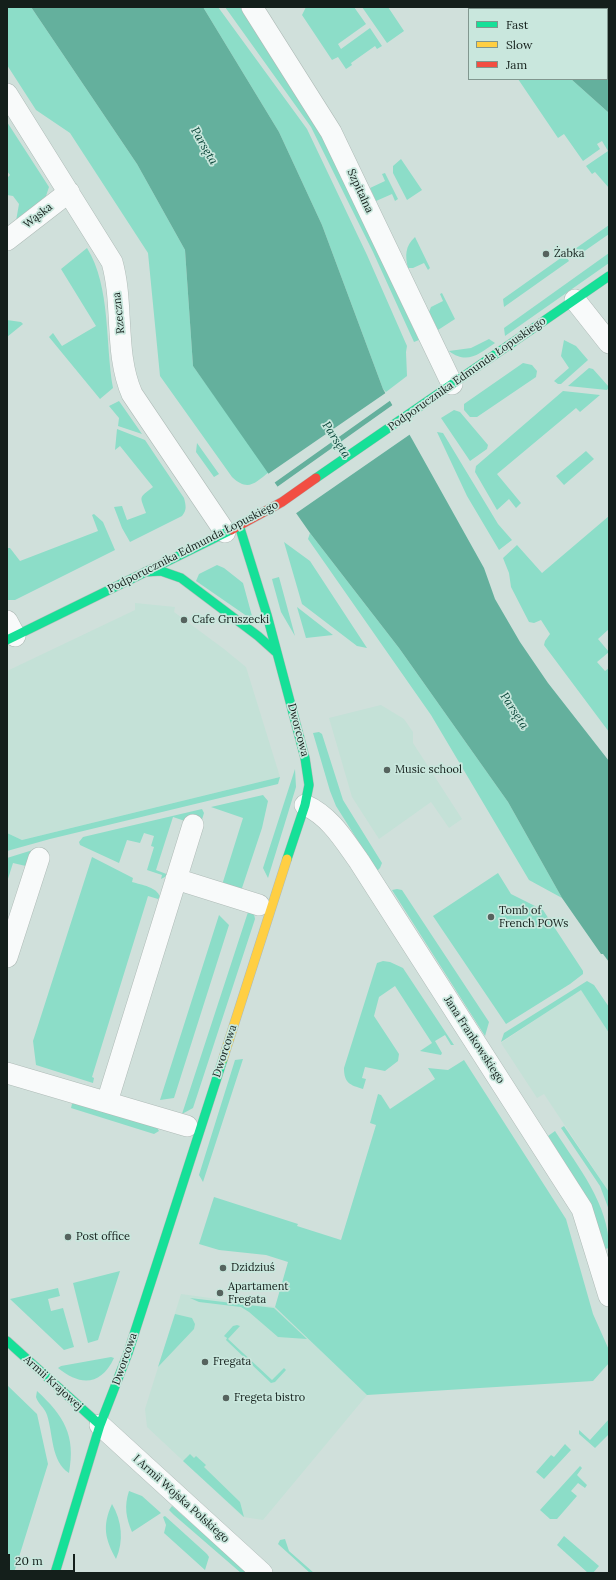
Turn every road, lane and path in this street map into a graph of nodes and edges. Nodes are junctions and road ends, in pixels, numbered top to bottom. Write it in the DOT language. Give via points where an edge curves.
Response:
graph roads {
  1 [pos="252,7"];
  2 [pos="7,94"];
  3 [pos="69,192"];
  4 [pos="7,240"];
  5 [pos="609,276"];
  6 [pos="575,300"];
  7 [pos="609,344"];
  8 [pos="452,384"];
  9 [pos="232,528"];
  10 [pos="145,572"];
  11 [pos="10,633"];
  12 [pos="277,653"];
  13 [pos="305,805"];
  14 [pos="193,826"];
  15 [pos="39,858"];
  16 [pos="176,879"];
  17 [pos="15,905"];
  18 [pos="259,905"];
  19 [pos="7,958"];
  20 [pos="7,1073"];
  21 [pos="107,1102"];
  22 [pos="187,1126"];
  23 [pos="609,1296"];
  24 [pos="7,1340"];
  25 [pos="100,1425"];
  26 [pos="255,1567"];
  27 [pos="55,1573"];
  1 -- 8 [label="street, Szpitalna" via="331,132"];
  2 -- 3 [label="street, Rzeczna"];
  3 -- 4 [label="street, Wąska"];
  3 -- 9 [label="street, Rzeczna" via="112,262 125,370 132,394"];
  5 -- 6 [label="street, Podporucznika Edmunda Łopuskiego"];
  6 -- 7 [label="street"];
  6 -- 8 [label="street, Podporucznika Edmunda Łopuskiego"];
  8 -- 9 [label="street, Podporucznika Edmunda Łopuskiego" via="282,502"];
  9 -- 10 [label="street, Podporucznika Edmunda Łopuskiego"];
  9 -- 12 [label="street, Dworcowa" via="254,570"];
  10 -- 11 [label="street, Podporucznika Edmunda Łopuskiego"];
  10 -- 12 [label="street" via="161,571 181,578"];
  12 -- 13 [label="street, Dworcowa" via="308,772 310,785"];
  13 -- 23 [label="street, Jana Frankowskiego" via="328,820 359,861 582,1209"];
  13 -- 25 [label="street, Dworcowa" via="128,1352"];
  14 -- 16 [label="street"];
  15 -- 17 [label="street"];
  16 -- 18 [label="street"];
  16 -- 21 [label="street"];
  17 -- 19 [label="street"];
  20 -- 21 [label="street"];
  21 -- 22 [label="street"];
  24 -- 25 [label="street, Armii Krajowej"];
  25 -- 26 [label="street, I Armii Wojska Polskiego"];
  25 -- 27 [label="street, Dworcowa"];
}
